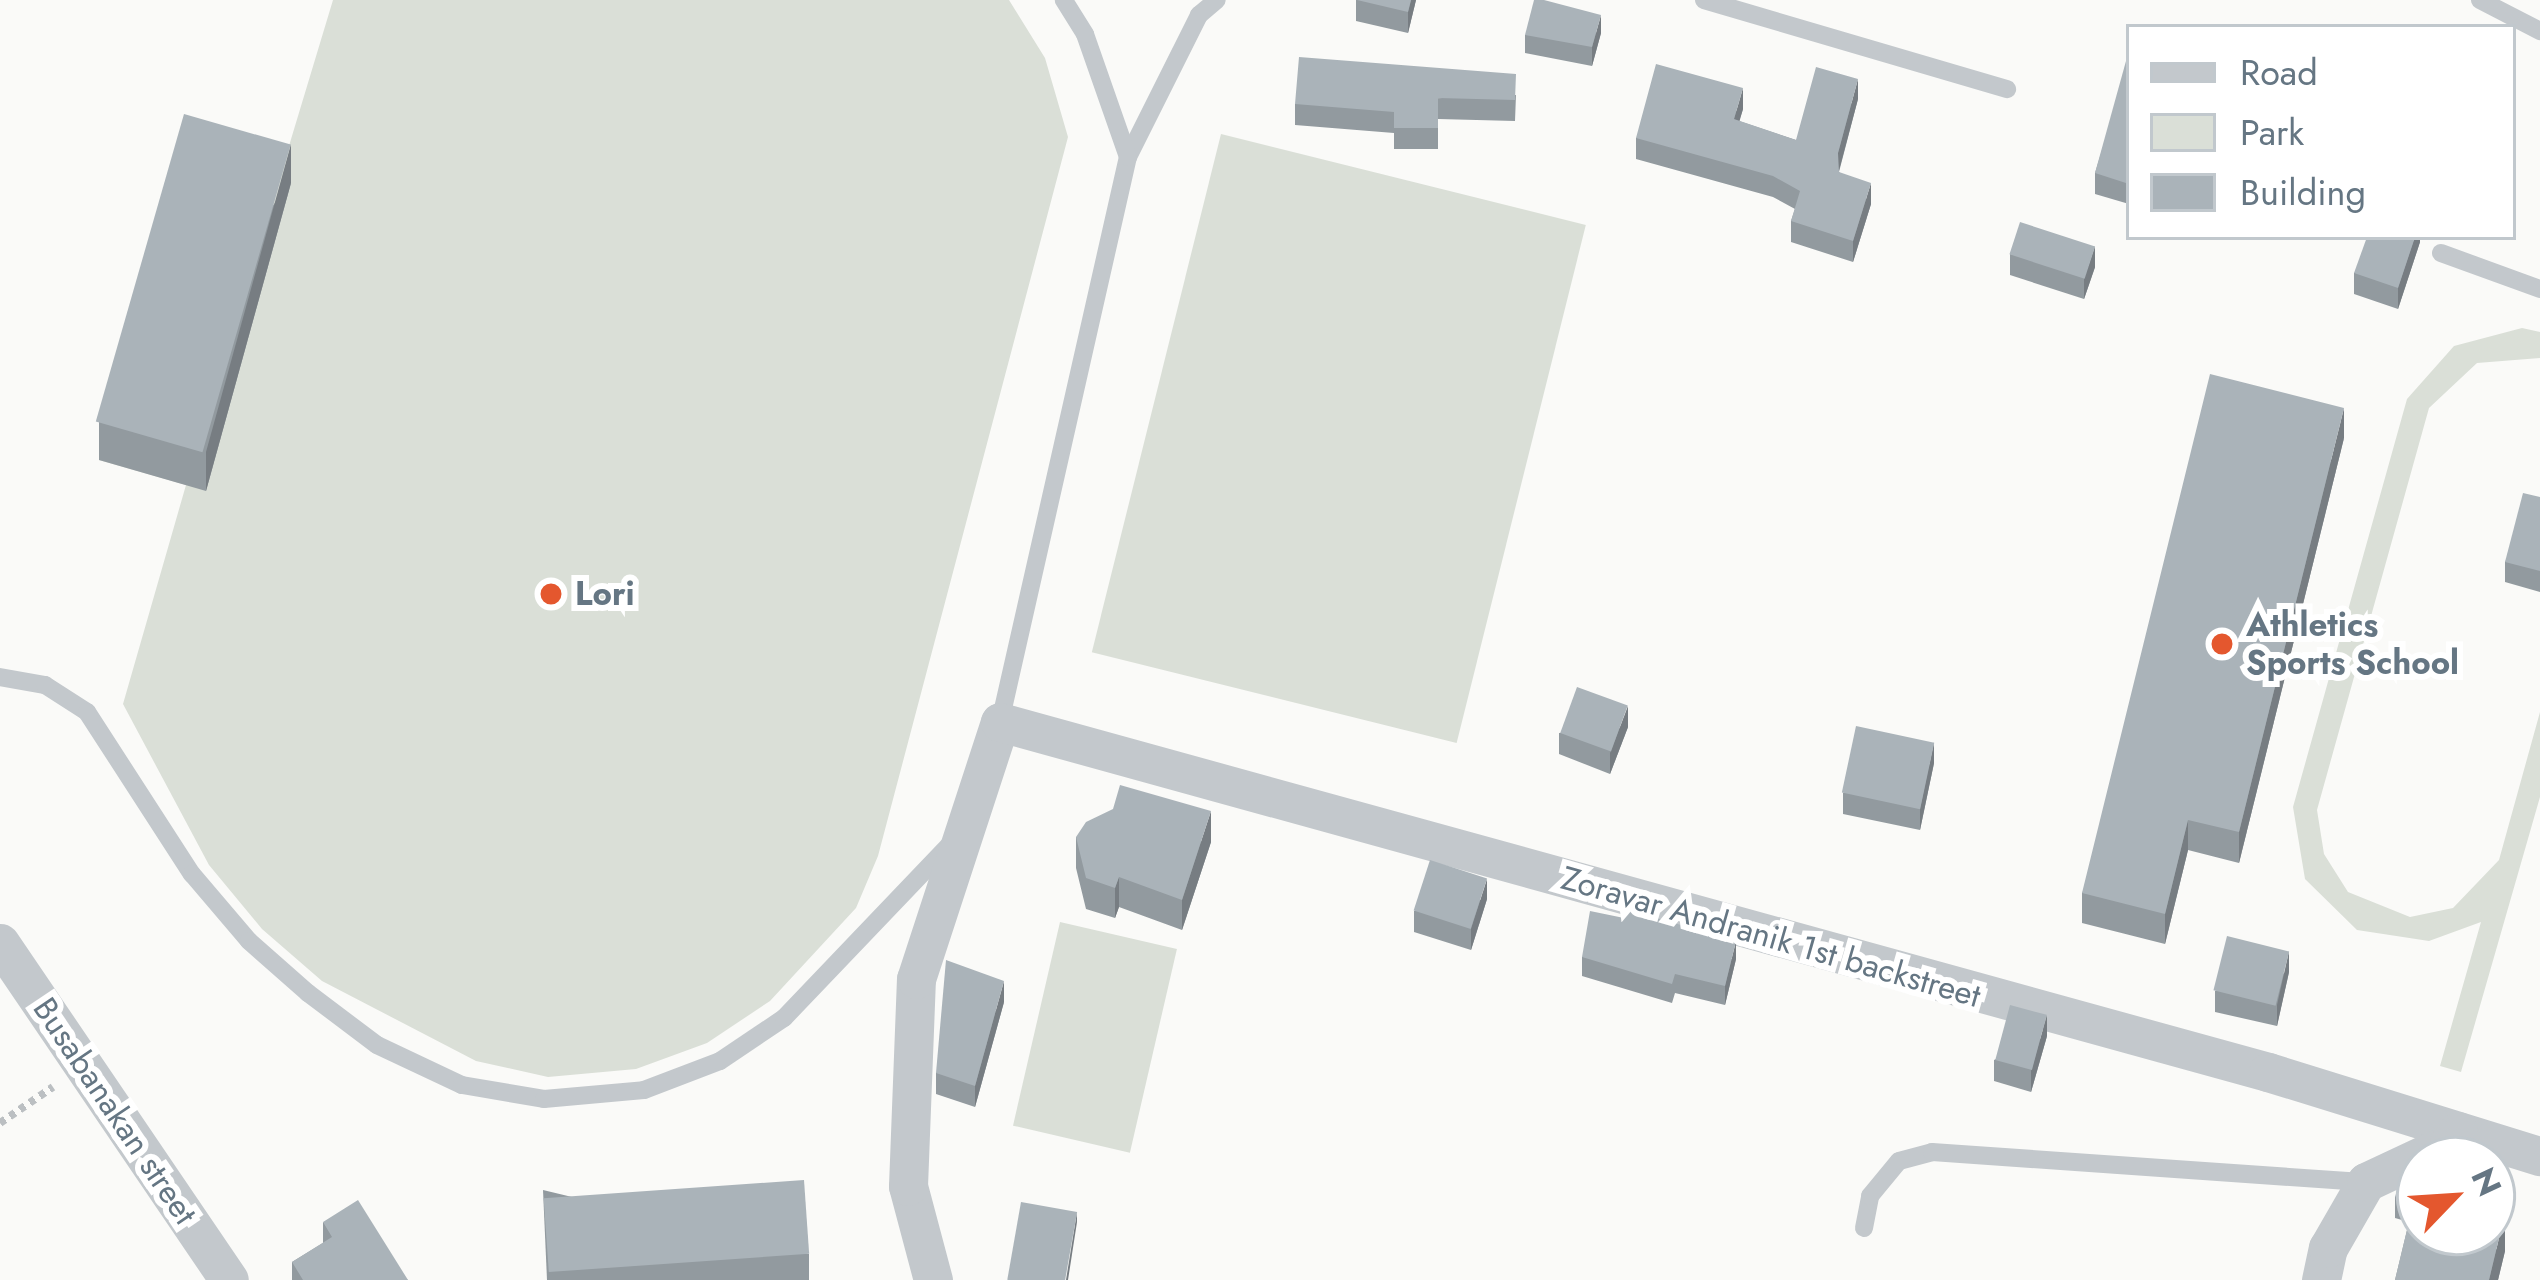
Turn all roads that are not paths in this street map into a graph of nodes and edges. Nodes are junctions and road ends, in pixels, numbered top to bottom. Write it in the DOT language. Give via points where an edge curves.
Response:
graph roads {
  1 [pos="1064,0"];
  2 [pos="1217,0"];
  3 [pos="1704,0"];
  4 [pos="2480,0"];
  5 [pos="2540,32"];
  6 [pos="2007,88"];
  7 [pos="1128,158"];
  8 [pos="2441,253"];
  9 [pos="2540,289"];
  10 [pos="0,677"];
  11 [pos="1000,722"];
  12 [pos="964,830"];
  13 [pos="0,943"];
  14 [pos="2458,1131"];
  15 [pos="2540,1156"];
  16 [pos="2366,1182"];
  17 [pos="1864,1228"];
  18 [pos="229,1280"];
  19 [pos="933,1280"];
  20 [pos="2320,1280"];
  1 -- 7 [label="lane" via="1085,34"];
  2 -- 7 [label="lane" via="1199,15"];
  3 -- 6 [label="lane"];
  4 -- 5 [label="lane"];
  7 -- 11 [label="lane"];
  8 -- 9 [label="lane"];
  10 -- 12 [label="lane" via="45,685 87,712 192,874 308,993 377,1045 462,1085 544,1099 644,1090 720,1061 784,1018"];
  11 -- 12 [label="street"];
  11 -- 14 [label="street, Zoravar Andranik 1st backstreet"];
  12 -- 19 [label="street" via="916,979 908,1186"];
  13 -- 18 [label="street, Busabanakan street"];
  14 -- 15 [label="street, Zoravar Andranik 1st backstreet"];
  14 -- 16 [label="street"];
  16 -- 17 [label="lane" via="1932,1152 1899,1160 1870,1196"];
  16 -- 20 [label="street" via="2328,1248"];
}
